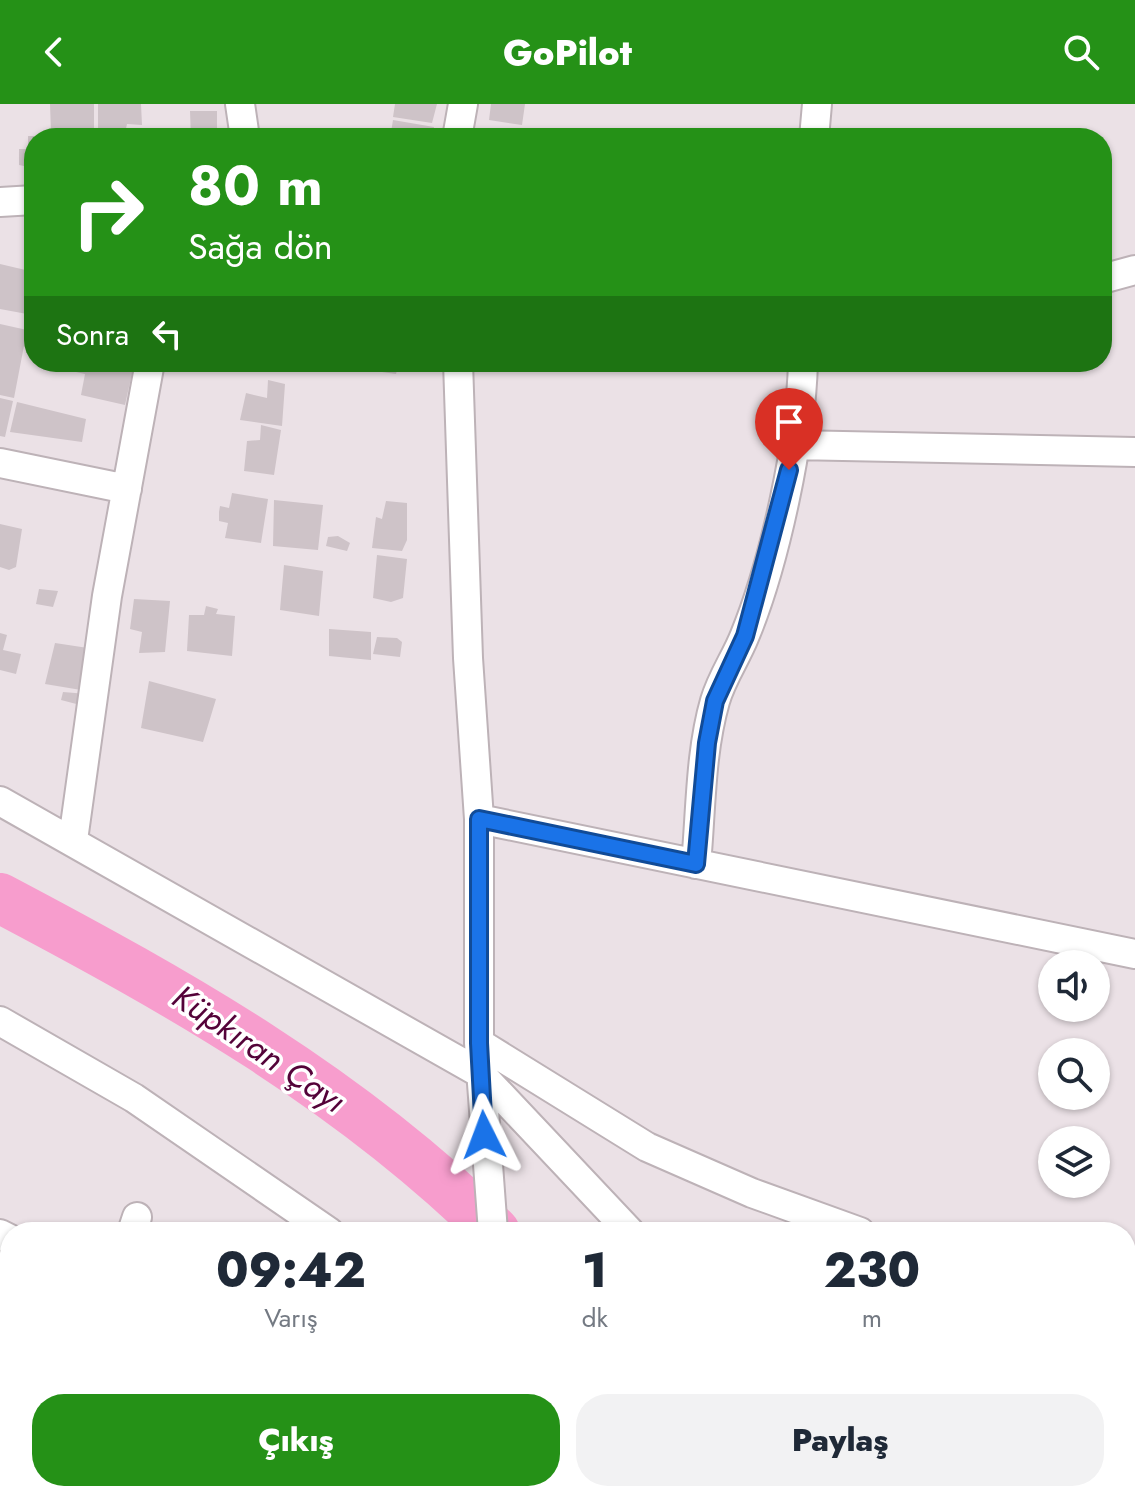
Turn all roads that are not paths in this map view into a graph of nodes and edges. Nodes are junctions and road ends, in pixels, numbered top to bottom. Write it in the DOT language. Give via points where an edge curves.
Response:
graph roads {
  1 [pos="240,104"];
  2 [pos="463,104"];
  3 [pos="817,104"];
  4 [pos="244,128"];
  5 [pos="459,128"];
  6 [pos="815,128"];
  7 [pos="24,201"];
  8 [pos="0,202"];
  9 [pos="1135,270"];
  10 [pos="1112,276"];
  11 [pos="148,372"];
  12 [pos="458,372"];
  13 [pos="802,372"];
  14 [pos="793,445"];
  15 [pos="1135,452"];
  16 [pos="0,463"];
  17 [pos="127,489"];
  18 [pos="0,801"];
  19 [pos="479,819"];
  20 [pos="73,840"];
  21 [pos="696,864"];
  22 [pos="1135,954"];
  23 [pos="0,1021"];
  24 [pos="479,1043"];
  25 [pos="480,1073"];
  26 [pos="314,1222"];
  27 [pos="492,1222"];
  28 [pos="621,1222"];
  29 [pos="832,1222"];
  1 -- 4 [label="street"];
  2 -- 5 [label="street"];
  3 -- 6 [label="street"];
  7 -- 8 [label="street"];
  9 -- 10 [label="street"];
  11 -- 17 [label="street"];
  12 -- 19 [label="street"];
  13 -- 14 [label="street"];
  14 -- 15 [label="street"];
  14 -- 21 [label="street" via="757,599 715,701"];
  16 -- 17 [label="street"];
  17 -- 20 [label="street"];
  18 -- 20 [label="street"];
  19 -- 21 [label="street"];
  19 -- 24 [label="street"];
  20 -- 25 [label="street"];
  21 -- 22 [label="street"];
  23 -- 26 [label="street" via="134,1098"];
  24 -- 25 [label="street"];
  24 -- 29 [label="street" via="647,1147"];
  25 -- 27 [label="street"];
  25 -- 28 [label="street"];
}
